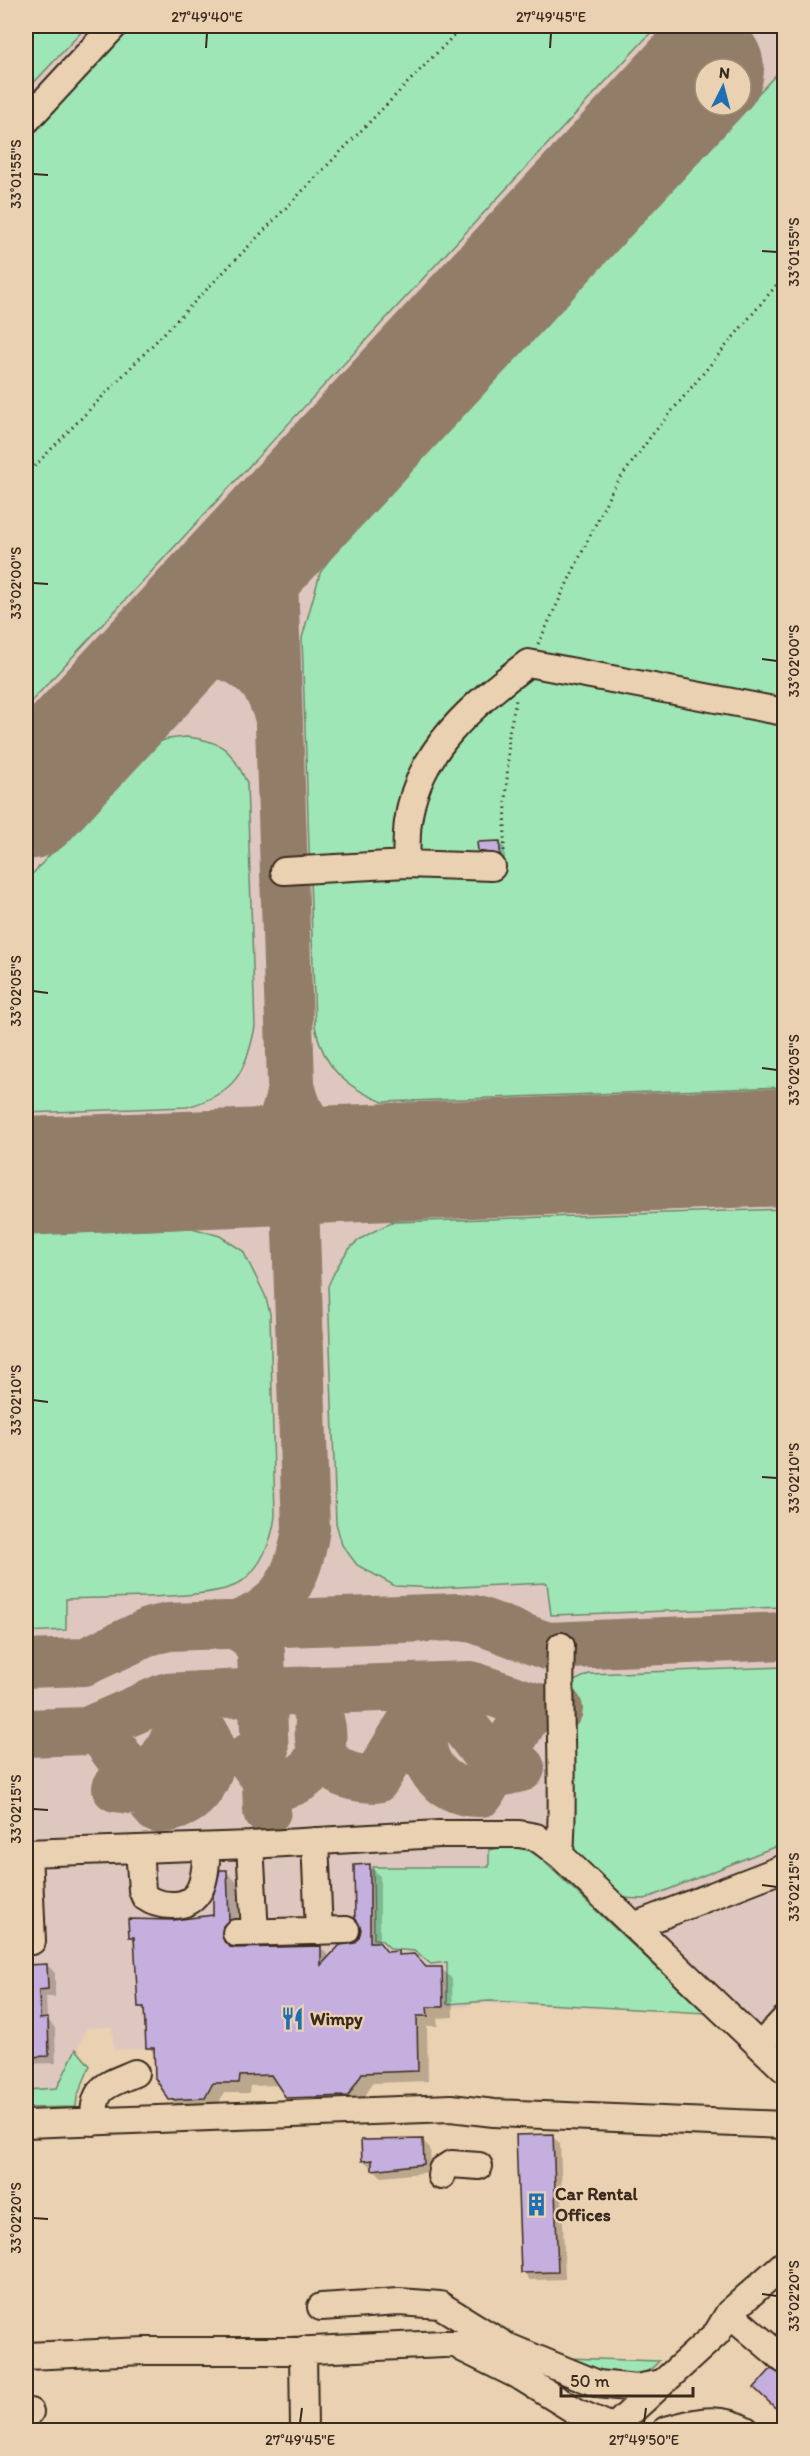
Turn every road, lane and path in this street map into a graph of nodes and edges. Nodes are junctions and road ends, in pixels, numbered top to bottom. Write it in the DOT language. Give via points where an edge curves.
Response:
graph roads {
  1 [pos="114,26"];
  2 [pos="463,26"];
  3 [pos="26,121"];
  4 [pos="784,276"];
  5 [pos="26,475"];
  6 [pos="528,663"];
  7 [pos="517,697"];
  8 [pos="784,712"];
  9 [pos="406,864"];
  10 [pos="492,867"];
  11 [pos="284,871"];
  12 [pos="561,1646"];
  13 [pos="315,1841"];
  14 [pos="250,1845"];
  15 [pos="207,1847"];
  16 [pos="139,1849"];
  17 [pos="27,1852"];
  18 [pos="560,1855"];
  19 [pos="784,1868"];
  20 [pos="634,1926"];
  21 [pos="346,1930"];
  22 [pos="318,1931"];
  23 [pos="32,1941"];
  24 [pos="784,2020"];
  25 [pos="761,2045"];
  26 [pos="784,2069"];
  27 [pos="135,2073"];
  28 [pos="94,2122"];
  29 [pos="26,2124"];
  30 [pos="784,2125"];
  31 [pos="479,2166"];
  32 [pos="441,2176"];
  33 [pos="784,2264"];
  34 [pos="784,2282"];
  35 [pos="321,2307"];
  36 [pos="361,2318"];
  37 [pos="467,2322"];
  38 [pos="729,2323"];
  39 [pos="453,2344"];
  40 [pos="506,2346"];
  41 [pos="296,2351"];
  42 [pos="75,2354"];
  43 [pos="26,2356"];
  44 [pos="784,2360"];
  45 [pos="553,2367"];
  46 [pos="26,2374"];
  47 [pos="662,2383"];
  48 [pos="580,2422"];
  49 [pos="618,2426"];
  50 [pos="296,2430"];
  51 [pos="304,2430"];
  52 [pos="666,2430"];
  53 [pos="746,2430"];
  1 -- 3 [label="lane"];
  2 -- 5 [label="path"];
  4 -- 6 [label="path" via="652,435 612,490"];
  6 -- 8 [label="lane"];
  6 -- 9 [label="lane" via="451,729 427,764 408,821"];
  7 -- 10 [label="path" via="509,733 504,854 502,866"];
  9 -- 10 [label="lane"];
  9 -- 11 [label="lane"];
  12 -- 18 [label="lane"];
  13 -- 14 [label="lane"];
  13 -- 18 [label="lane" via="519,1834 536,1837"];
  13 -- 22 [label="lane"];
  14 -- 15 [label="lane"];
  14 -- 22 [label="lane" via="246,1933"];
  15 -- 16 [label="lane"];
  15 -- 16 [label="lane" via="201,1891 193,1900 179,1905 163,1905 145,1897"];
  16 -- 17 [label="lane"];
  17 -- 23 [label="lane"];
  18 -- 20 [label="lane"];
  19 -- 20 [label="lane"];
  20 -- 25 [label="lane"];
  21 -- 22 [label="lane"];
  24 -- 25 [label="lane"];
  25 -- 26 [label="lane"];
  27 -- 28 [label="lane" via="98,2092 93,2102"];
  28 -- 29 [label="lane"];
  28 -- 30 [label="lane" via="451,2108 505,2114 724,2116"];
  31 -- 32 [label="lane" via="451,2164 442,2170"];
  33 -- 38 [label="lane"];
  34 -- 38 [label="lane"];
  35 -- 37 [label="lane" via="399,2302 440,2305"];
  36 -- 37 [label="lane" via="444,2318"];
  37 -- 40 [label="lane"];
  38 -- 44 [label="lane"];
  38 -- 47 [label="lane"];
  39 -- 40 [label="lane" via="487,2342"];
  39 -- 41 [label="lane"];
  39 -- 48 [label="lane" via="505,2368"];
  40 -- 45 [label="lane"];
  41 -- 42 [label="lane"];
  41 -- 50 [label="lane"];
  41 -- 51 [label="lane"];
  42 -- 43 [label="lane"];
  42 -- 46 [label="lane"];
  45 -- 47 [label="lane" via="616,2388"];
  45 -- 49 [label="lane"];
  47 -- 49 [label="lane"];
  48 -- 49 [label="lane"];
  52 -- 53 [label="lane" via="710,2420"];
}
